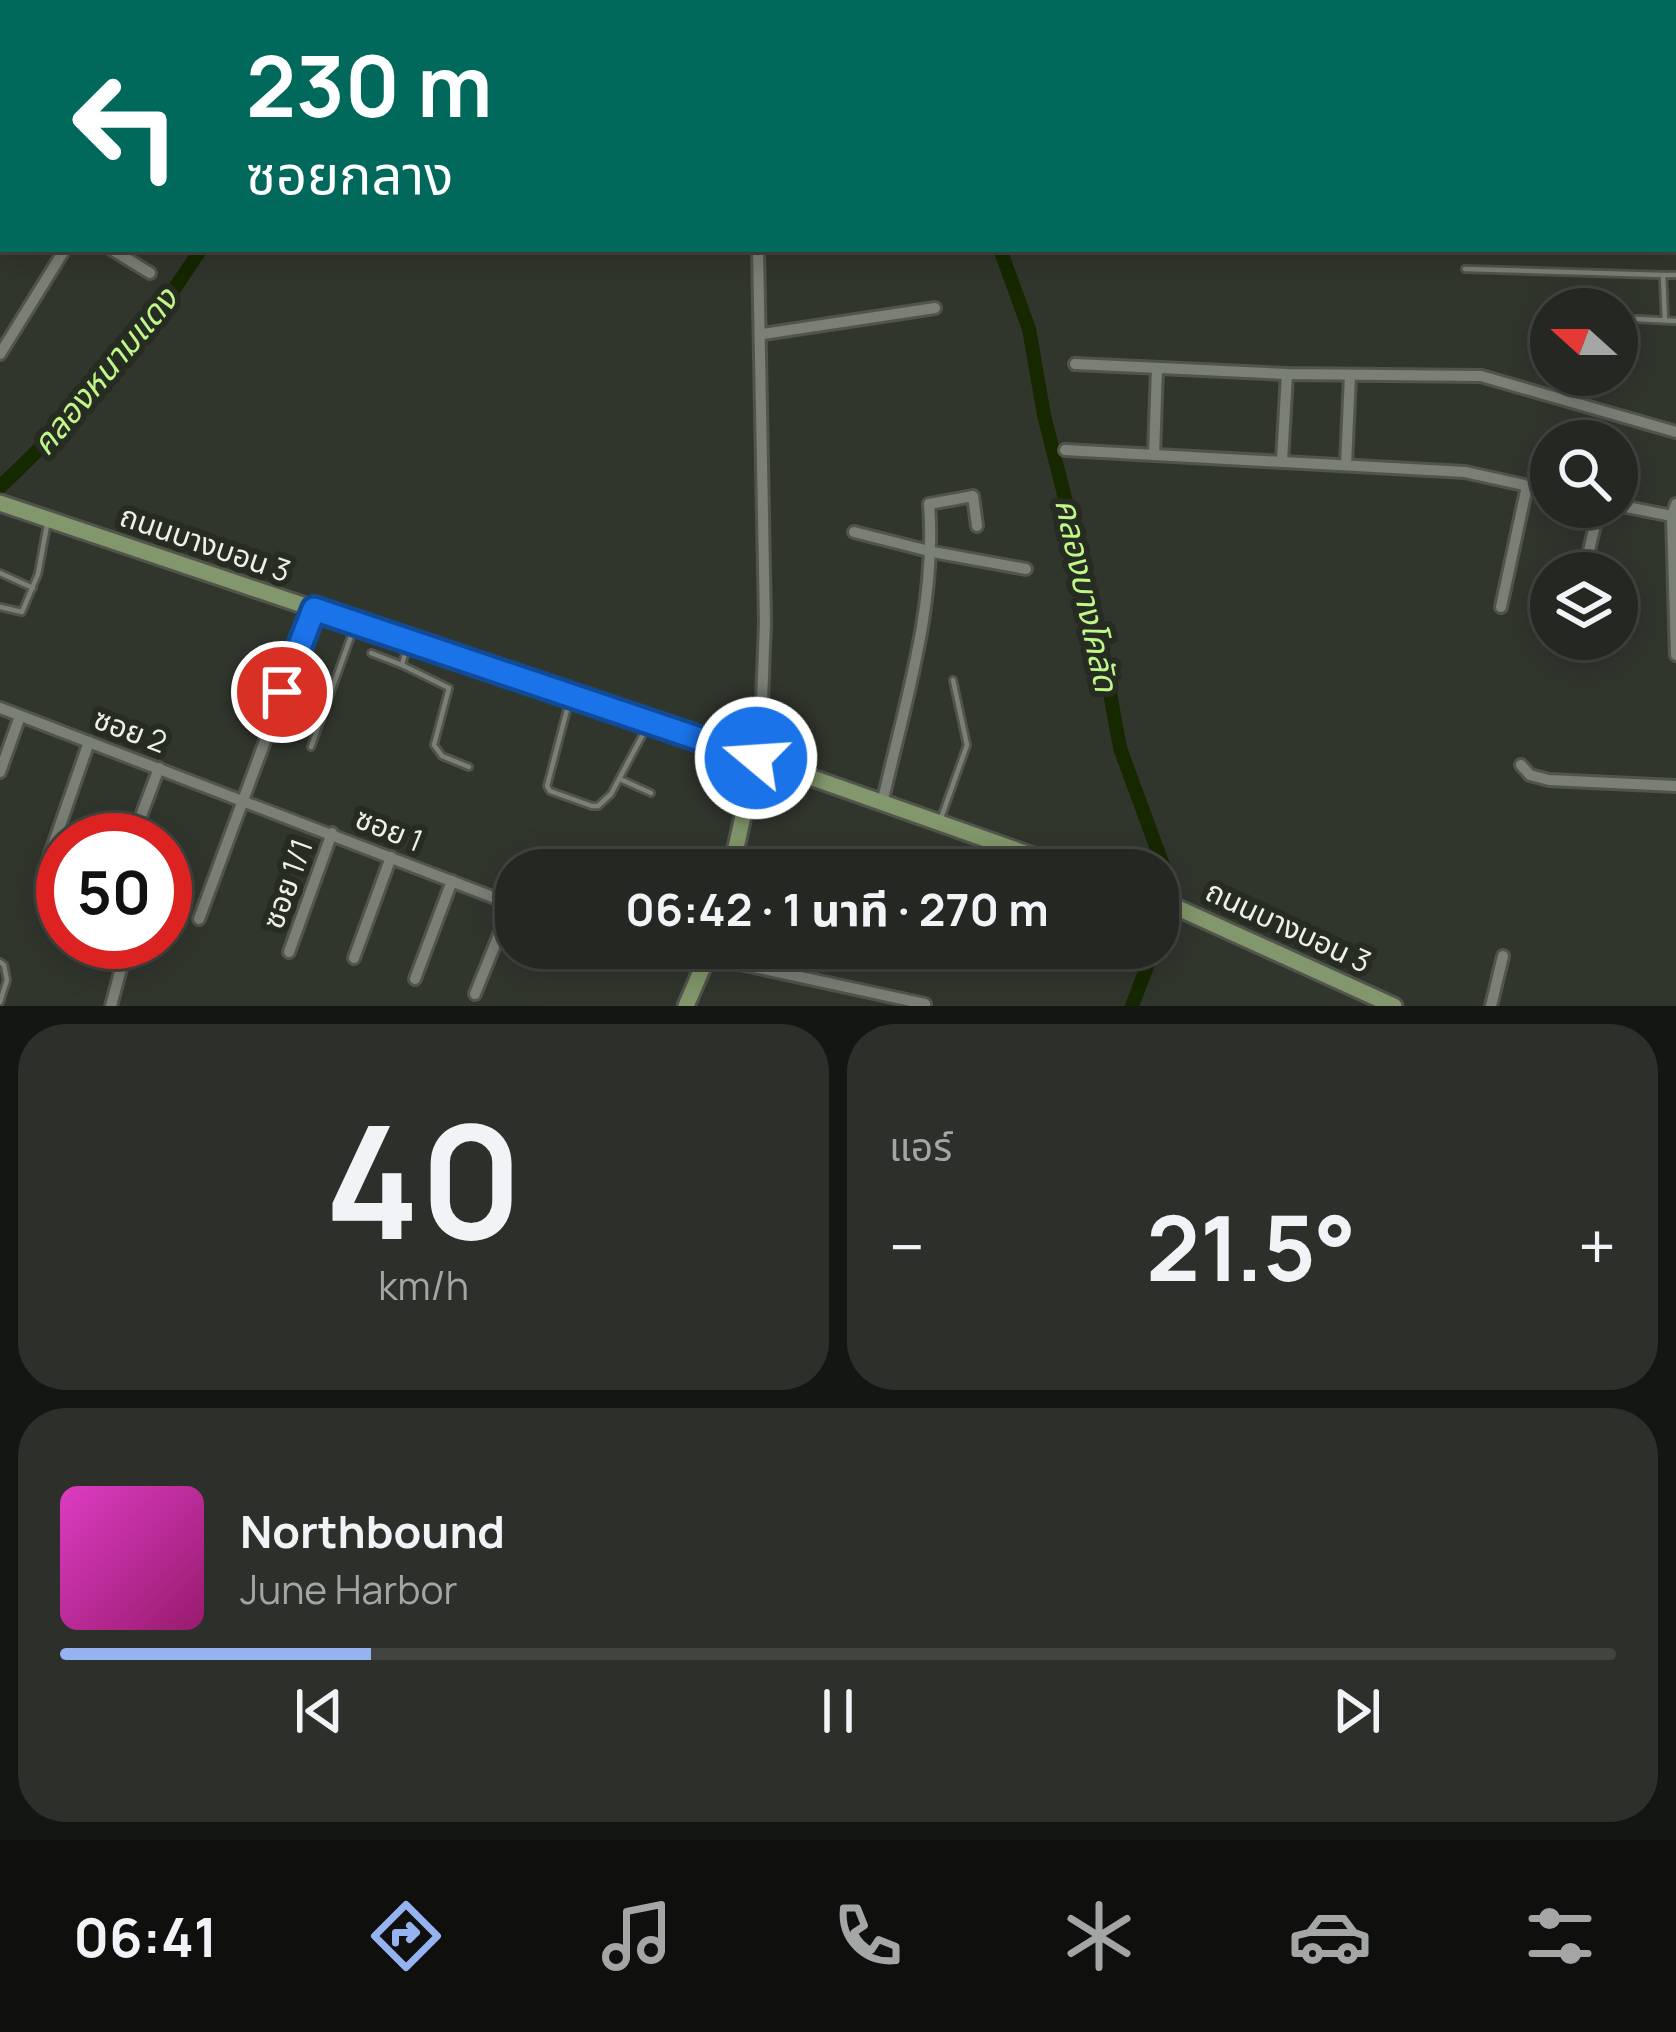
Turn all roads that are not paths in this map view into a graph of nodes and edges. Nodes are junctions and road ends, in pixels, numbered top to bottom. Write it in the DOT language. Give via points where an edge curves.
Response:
graph roads {
  1 [pos="62,252"];
  2 [pos="116,252"];
  3 [pos="758,252"];
  4 [pos="1465,269"];
  5 [pos="150,273"];
  6 [pos="1663,275"];
  7 [pos="1676,275"];
  8 [pos="935,308"];
  9 [pos="1638,319"];
  10 [pos="1665,320"];
  11 [pos="1676,320"];
  12 [pos="763,334"];
  13 [pos="0,353"];
  14 [pos="1075,364"];
  15 [pos="1157,368"];
  16 [pos="1287,374"];
  17 [pos="1349,375"];
  18 [pos="1676,432"];
  19 [pos="1065,450"];
  20 [pos="1154,455"];
  21 [pos="1282,461"];
  22 [pos="1346,465"];
  23 [pos="1527,486"];
  24 [pos="1530,487"];
  25 [pos="1,503"];
  26 [pos="1638,507"];
  27 [pos="1674,510"];
  28 [pos="48,519"];
  29 [pos="977,526"];
  30 [pos="854,532"];
  31 [pos="933,552"];
  32 [pos="1674,564"];
  33 [pos="1026,569"];
  34 [pos="0,573"];
  35 [pos="33,588"];
  36 [pos="0,607"];
  37 [pos="1501,607"];
  38 [pos="314,609"];
  39 [pos="356,623"];
  40 [pos="408,641"];
  41 [pos="371,652"];
  42 [pos="1676,655"];
  43 [pos="402,664"];
  44 [pos="953,680"];
  45 [pos="571,696"];
  46 [pos="0,708"];
  47 [pos="20,716"];
  48 [pos="649,723"];
  49 [pos="89,742"];
  50 [pos="311,747"];
  51 [pos="756,758"];
  52 [pos="1521,765"];
  53 [pos="469,766"];
  54 [pos="159,768"];
  55 [pos="0,772"];
  56 [pos="620,779"];
  57 [pos="1676,786"];
  58 [pos="652,793"];
  59 [pos="242,800"];
  60 [pos="882,804"];
  61 [pos="64,813"];
  62 [pos="142,813"];
  63 [pos="939,824"];
  64 [pos="332,833"];
  65 [pos="734,849"];
  66 [pos="1009,849"];
  67 [pos="391,857"];
  68 [pos="452,881"];
  69 [pos="495,898"];
  70 [pos="1179,907"];
  71 [pos="199,919"];
  72 [pos="495,948"];
  73 [pos="289,952"];
  74 [pos="1503,956"];
  75 [pos="354,958"];
  76 [pos="0,962"];
  77 [pos="121,969"];
  78 [pos="703,969"];
  79 [pos="777,969"];
  80 [pos="415,979"];
  81 [pos="475,994"];
  82 [pos="0,1002"];
  83 [pos="925,1004"];
  84 [pos="111,1006"];
  85 [pos="686,1006"];
  86 [pos="1394,1006"];
  87 [pos="1491,1006"];
  1 -- 13 [label="street"];
  2 -- 5 [label="street"];
  3 -- 12 [label="street"];
  4 -- 6 [label="lane"];
  6 -- 7 [label="lane"];
  6 -- 10 [label="lane"];
  8 -- 12 [label="street"];
  9 -- 10 [label="lane"];
  10 -- 11 [label="lane"];
  12 -- 51 [label="street" via="765,623"];
  14 -- 15 [label="street"];
  15 -- 16 [label="street"];
  15 -- 20 [label="street"];
  16 -- 17 [label="street"];
  16 -- 21 [label="street"];
  17 -- 18 [label="street" via="1481,376"];
  17 -- 22 [label="street"];
  19 -- 20 [label="street"];
  20 -- 21 [label="street"];
  21 -- 22 [label="street"];
  22 -- 23 [label="street" via="1466,472"];
  23 -- 24 [label="street"];
  23 -- 37 [label="street"];
  25 -- 28 [label="main road, ถนนบางบอน 3"];
  26 -- 27 [label="street"];
  27 -- 32 [label="street"];
  28 -- 35 [label="lane"];
  28 -- 38 [label="main road, ถนนบางบอน 3"];
  29 -- 31 [label="street" via="973,496 930,502"];
  30 -- 31 [label="street"];
  31 -- 33 [label="street"];
  31 -- 60 [label="street"];
  32 -- 42 [label="street"];
  34 -- 35 [label="lane"];
  35 -- 36 [label="lane" via="19,614"];
  38 -- 39 [label="main road, ถนนบางบอน 3"];
  38 -- 59 [label="street"];
  39 -- 40 [label="main road, ถนนบางบอน 3"];
  39 -- 50 [label="lane"];
  40 -- 43 [label="lane"];
  40 -- 45 [label="main road, ถนนบางบอน 3"];
  41 -- 43 [label="lane"];
  43 -- 53 [label="lane" via="449,688 434,746"];
  44 -- 63 [label="lane" via="967,745"];
  45 -- 48 [label="main road, ถนนบางบอน 3"];
  45 -- 56 [label="lane" via="546,780 550,791 598,806"];
  46 -- 47 [label="street, ซอย 2"];
  47 -- 49 [label="street, ซอย 2"];
  47 -- 55 [label="street"];
  48 -- 51 [label="main road, ถนนบางบอน 3"];
  48 -- 56 [label="lane"];
  49 -- 54 [label="street, ซอย 2"];
  49 -- 61 [label="street"];
  51 -- 60 [label="main road, ถนนบางบอน 3"];
  51 -- 65 [label="main road"];
  52 -- 57 [label="street" via="1550,780"];
  54 -- 59 [label="street, ซอย 2"];
  54 -- 62 [label="street"];
  56 -- 58 [label="lane"];
  59 -- 64 [label="street, ซอย 1"];
  59 -- 71 [label="street"];
  60 -- 63 [label="main road, ถนนบางบอน 3"];
  63 -- 66 [label="main road, ถนนบางบอน 3"];
  64 -- 67 [label="street, ซอย 1"];
  64 -- 73 [label="street, ซอย 1/1"];
  67 -- 68 [label="street, ซอย 1"];
  67 -- 75 [label="street"];
  68 -- 69 [label="street, ซอย 1"];
  68 -- 80 [label="street"];
  70 -- 86 [label="main road, ถนนบางบอน 3"];
  72 -- 81 [label="street"];
  74 -- 87 [label="street"];
  76 -- 82 [label="lane" via="7,980"];
  77 -- 84 [label="street"];
  78 -- 85 [label="main road"];
  79 -- 83 [label="street"];
}
